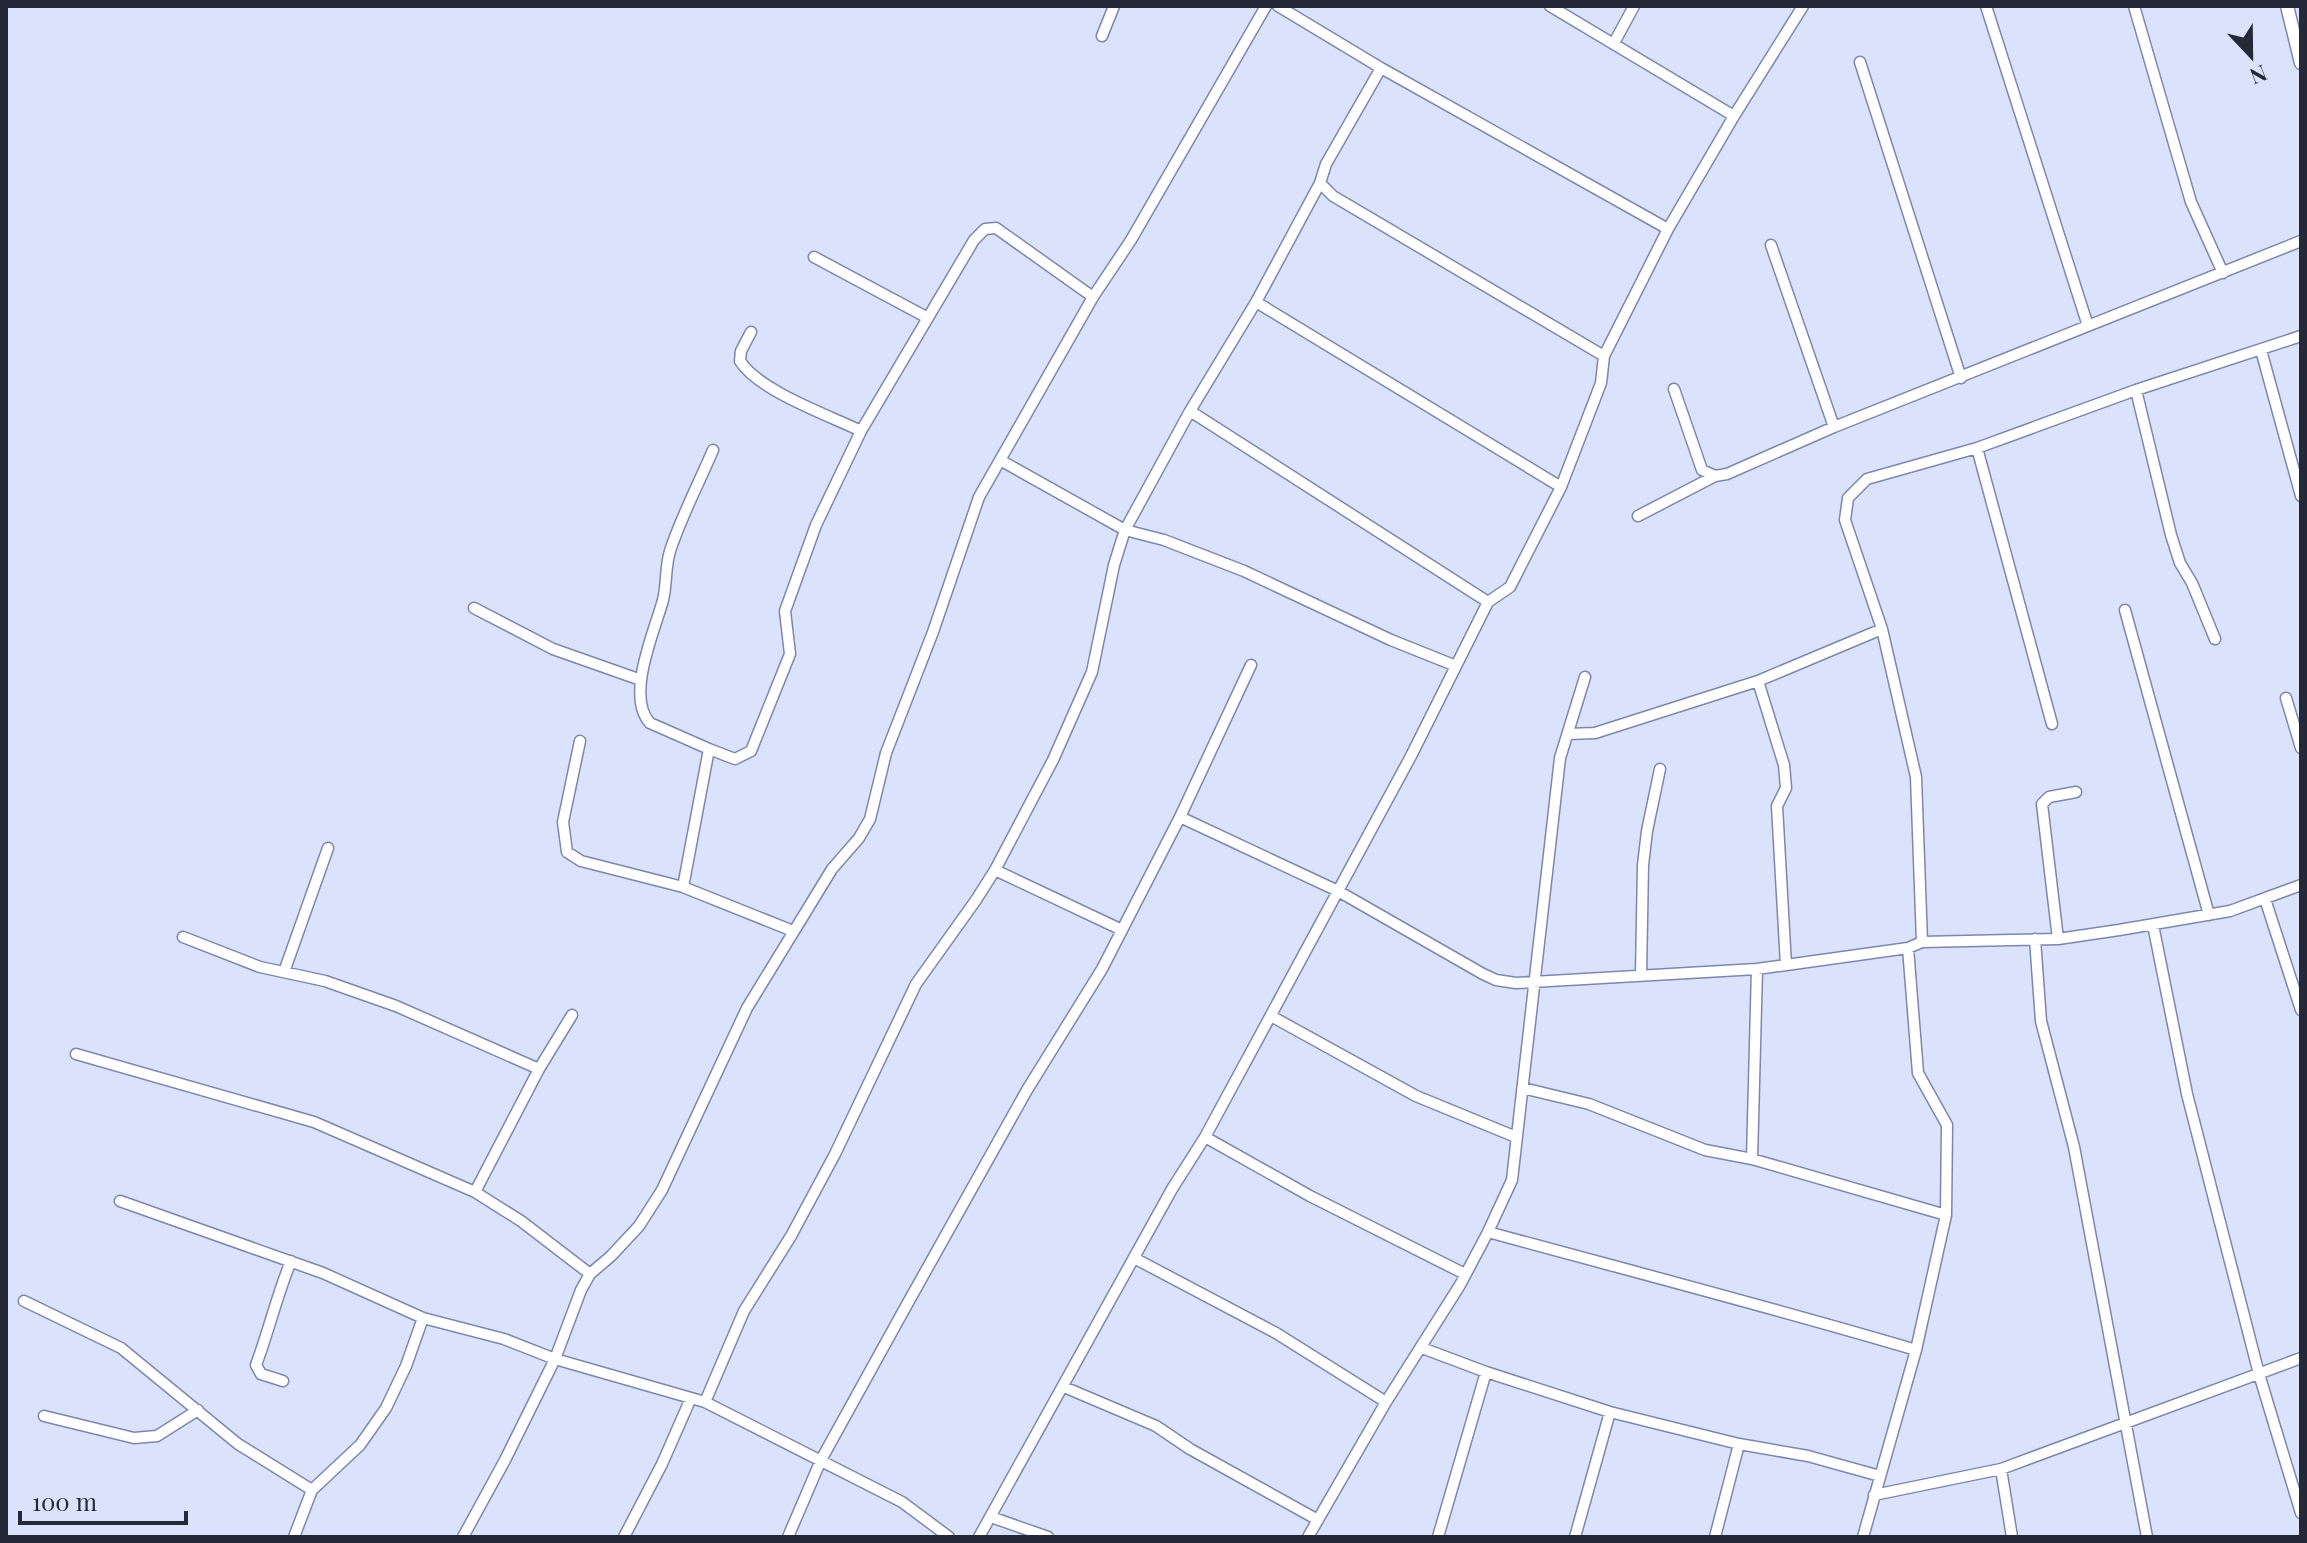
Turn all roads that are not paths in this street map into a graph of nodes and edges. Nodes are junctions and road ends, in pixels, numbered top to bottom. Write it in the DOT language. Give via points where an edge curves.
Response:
graph roads {
  1 [pos="1114,6"];
  2 [pos="1266,6"];
  3 [pos="1278,6"];
  4 [pos="1550,6"];
  5 [pos="1634,6"];
  6 [pos="1803,6"];
  7 [pos="1986,6"];
  8 [pos="2134,6"];
  9 [pos="2287,6"];
  10 [pos="1102,36"];
  11 [pos="1614,43"];
  12 [pos="1860,62"];
  13 [pos="2301,63"];
  14 [pos="1381,68"];
  15 [pos="1734,116"];
  16 [pos="1320,183"];
  17 [pos="1668,229"];
  18 [pos="2301,241"];
  19 [pos="1771,245"];
  20 [pos="814,257"];
  21 [pos="2223,273"];
  22 [pos="1093,297"];
  23 [pos="1256,302"];
  24 [pos="928,318"];
  25 [pos="2088,326"];
  26 [pos="751,332"];
  27 [pos="2301,336"];
  28 [pos="2261,350"];
  29 [pos="1604,356"];
  30 [pos="1961,378"];
  31 [pos="1674,389"];
  32 [pos="2136,390"];
  33 [pos="1190,411"];
  34 [pos="1834,427"];
  35 [pos="861,431"];
  36 [pos="1977,448"];
  37 [pos="713,450"];
  38 [pos="1000,460"];
  39 [pos="1715,476"];
  40 [pos="1561,487"];
  41 [pos="2301,496"];
  42 [pos="1638,516"];
  43 [pos="1125,530"];
  44 [pos="1488,602"];
  45 [pos="474,608"];
  46 [pos="2125,610"];
  47 [pos="1882,629"];
  48 [pos="2215,639"];
  49 [pos="1251,665"];
  50 [pos="1456,666"];
  51 [pos="1585,677"];
  52 [pos="641,680"];
  53 [pos="1758,681"];
  54 [pos="2286,698"];
  55 [pos="2052,724"];
  56 [pos="1568,734"];
  57 [pos="580,741"];
  58 [pos="2301,748"];
  59 [pos="709,749"];
  60 [pos="1660,769"];
  61 [pos="2076,792"];
  62 [pos="1180,817"];
  63 [pos="328,848"];
  64 [pos="995,870"];
  65 [pos="2301,885"];
  66 [pos="683,887"];
  67 [pos="1338,891"];
  68 [pos="2265,899"];
  69 [pos="2209,915"];
  70 [pos="2153,925"];
  71 [pos="1122,930"];
  72 [pos="793,931"];
  73 [pos="183,937"];
  74 [pos="2035,939"];
  75 [pos="2058,939"];
  76 [pos="1922,942"];
  77 [pos="1908,948"];
  78 [pos="1786,965"];
  79 [pos="1757,969"];
  80 [pos="284,972"];
  81 [pos="1641,974"];
  82 [pos="1535,981"];
  83 [pos="2301,1010"];
  84 [pos="572,1015"];
  85 [pos="1271,1016"];
  86 [pos="76,1054"];
  87 [pos="539,1069"];
  88 [pos="1523,1088"];
  89 [pos="1205,1137"];
  90 [pos="1516,1137"];
  91 [pos="1752,1159"];
  92 [pos="475,1192"];
  93 [pos="120,1201"];
  94 [pos="1946,1215"];
  95 [pos="1488,1232"];
  96 [pos="1134,1258"];
  97 [pos="291,1261"];
  98 [pos="590,1274"];
  99 [pos="1465,1274"];
  100 [pos="24,1301"];
  101 [pos="423,1318"];
  102 [pos="1422,1348"];
  103 [pos="1916,1350"];
  104 [pos="2301,1358"];
  105 [pos="555,1359"];
  106 [pos="1486,1372"];
  107 [pos="2259,1374"];
  108 [pos="283,1381"];
  109 [pos="1064,1387"];
  110 [pos="691,1398"];
  111 [pos="705,1402"];
  112 [pos="1386,1402"];
  113 [pos="198,1410"];
  114 [pos="1610,1412"];
  115 [pos="44,1416"];
  116 [pos="2126,1425"];
  117 [pos="1739,1444"];
  118 [pos="821,1460"];
  119 [pos="2001,1469"];
  120 [pos="1880,1476"];
  121 [pos="312,1490"];
  122 [pos="1874,1495"];
  123 [pos="2301,1513"];
  124 [pos="991,1517"];
  125 [pos="1318,1520"];
  126 [pos="294,1537"];
  127 [pos="463,1537"];
  128 [pos="624,1537"];
  129 [pos="788,1537"];
  130 [pos="949,1537"];
  131 [pos="979,1537"];
  132 [pos="1048,1537"];
  133 [pos="1308,1537"];
  134 [pos="1438,1537"];
  135 [pos="1575,1537"];
  136 [pos="1715,1537"];
  137 [pos="1863,1537"];
  138 [pos="2012,1537"];
  139 [pos="2147,1537"];
  1 -- 10 [label="street"];
  2 -- 22 [label="street"];
  3 -- 14 [label="street"];
  4 -- 11 [label="street"];
  5 -- 11 [label="street"];
  6 -- 15 [label="street"];
  7 -- 25 [label="street"];
  8 -- 21 [label="street" via="2191,202"];
  9 -- 13 [label="street"];
  11 -- 15 [label="street"];
  12 -- 30 [label="street"];
  14 -- 16 [label="street"];
  14 -- 17 [label="street"];
  15 -- 17 [label="street"];
  16 -- 23 [label="street"];
  16 -- 29 [label="street" via="1333,196"];
  17 -- 29 [label="street"];
  18 -- 21 [label="street"];
  19 -- 34 [label="street"];
  20 -- 24 [label="street"];
  21 -- 25 [label="street"];
  22 -- 24 [label="street" via="996,228 985,229"];
  22 -- 38 [label="street"];
  23 -- 33 [label="street"];
  23 -- 40 [label="street"];
  24 -- 35 [label="street"];
  25 -- 30 [label="street"];
  26 -- 35 [label="street" via="740,361 747,372"];
  27 -- 28 [label="street"];
  28 -- 32 [label="street"];
  28 -- 41 [label="street"];
  29 -- 40 [label="street" via="1601,383"];
  30 -- 34 [label="street"];
  31 -- 39 [label="street" via="1702,470"];
  32 -- 36 [label="street"];
  32 -- 48 [label="street" via="2171,535"];
  33 -- 43 [label="street"];
  33 -- 44 [label="street"];
  34 -- 39 [label="street"];
  35 -- 59 [label="street" via="816,525 785,611 790,654 751,751 735,759"];
  36 -- 47 [label="street" via="1867,479 1848,498 1845,520"];
  36 -- 55 [label="street"];
  37 -- 52 [label="street" via="669,553 664,597"];
  38 -- 43 [label="street"];
  38 -- 72 [label="street" via="979,497 886,753 870,819"];
  39 -- 42 [label="street"];
  40 -- 44 [label="street" via="1510,587"];
  43 -- 50 [label="street" via="1244,571"];
  43 -- 64 [label="street" via="1092,672"];
  44 -- 50 [label="street"];
  45 -- 52 [label="street" via="553,649"];
  46 -- 69 [label="street"];
  47 -- 53 [label="street"];
  47 -- 76 [label="street" via="1916,777"];
  49 -- 62 [label="street"];
  50 -- 67 [label="street"];
  51 -- 56 [label="street"];
  52 -- 59 [label="street" via="644,717"];
  53 -- 56 [label="street" via="1595,733"];
  53 -- 78 [label="street" via="1784,765 1786,788 1777,806"];
  54 -- 58 [label="street"];
  56 -- 82 [label="street" via="1560,758"];
  57 -- 66 [label="street" via="563,822 567,852 581,861"];
  59 -- 66 [label="street"];
  60 -- 81 [label="street" via="1643,865"];
  61 -- 75 [label="street" via="2049,797 2042,804"];
  62 -- 67 [label="street"];
  62 -- 71 [label="street"];
  63 -- 80 [label="street"];
  64 -- 71 [label="street"];
  64 -- 111 [label="street" via="916,984 828,1167 744,1311"];
  65 -- 68 [label="street"];
  66 -- 72 [label="street"];
  67 -- 82 [label="street" via="1496,980"];
  67 -- 85 [label="street"];
  68 -- 69 [label="street"];
  68 -- 83 [label="street"];
  69 -- 70 [label="street"];
  70 -- 75 [label="street"];
  70 -- 107 [label="street" via="2187,1094"];
  71 -- 118 [label="street"];
  72 -- 98 [label="street" via="747,1008 662,1190 639,1226"];
  73 -- 80 [label="street"];
  74 -- 75 [label="street"];
  74 -- 76 [label="street"];
  74 -- 116 [label="street" via="2041,1021 2074,1147"];
  76 -- 77 [label="street"];
  77 -- 78 [label="street"];
  77 -- 94 [label="street" via="1918,1073 1947,1125"];
  78 -- 79 [label="street"];
  79 -- 81 [label="street"];
  79 -- 91 [label="street"];
  80 -- 87 [label="street" via="396,1006"];
  81 -- 82 [label="street"];
  82 -- 88 [label="street"];
  84 -- 87 [label="street"];
  85 -- 89 [label="street"];
  85 -- 90 [label="street" via="1416,1096"];
  86 -- 92 [label="street" via="314,1122"];
  87 -- 92 [label="street"];
  88 -- 90 [label="street"];
  88 -- 91 [label="street" via="1589,1104 1705,1150"];
  89 -- 96 [label="street"];
  89 -- 99 [label="street"];
  90 -- 95 [label="street" via="1512,1180"];
  91 -- 94 [label="street"];
  92 -- 98 [label="street"];
  93 -- 97 [label="street"];
  94 -- 103 [label="street"];
  95 -- 99 [label="street"];
  95 -- 103 [label="street"];
  96 -- 109 [label="street"];
  96 -- 112 [label="street" via="1276,1333"];
  97 -- 101 [label="street"];
  97 -- 108 [label="street" via="256,1365 261,1374"];
  98 -- 105 [label="street"];
  99 -- 102 [label="street"];
  100 -- 113 [label="street" via="121,1348"];
  101 -- 105 [label="street"];
  101 -- 121 [label="street" via="386,1408 360,1445"];
  102 -- 106 [label="street"];
  102 -- 112 [label="street"];
  103 -- 120 [label="street"];
  104 -- 107 [label="street"];
  105 -- 110 [label="street"];
  105 -- 127 [label="street"];
  106 -- 114 [label="street"];
  106 -- 134 [label="street"];
  107 -- 116 [label="street"];
  107 -- 123 [label="street"];
  109 -- 124 [label="street"];
  109 -- 125 [label="street" via="1156,1426"];
  110 -- 111 [label="street"];
  110 -- 128 [label="street"];
  111 -- 118 [label="street"];
  112 -- 125 [label="street"];
  113 -- 115 [label="street" via="157,1436 134,1438"];
  113 -- 121 [label="street" via="238,1444"];
  114 -- 117 [label="street"];
  114 -- 135 [label="street"];
  116 -- 119 [label="street"];
  116 -- 139 [label="street"];
  117 -- 120 [label="street"];
  117 -- 136 [label="street"];
  118 -- 129 [label="street"];
  118 -- 130 [label="street" via="902,1502"];
  119 -- 122 [label="street"];
  119 -- 138 [label="street"];
  120 -- 122 [label="street"];
  121 -- 126 [label="street"];
  122 -- 137 [label="street"];
  124 -- 131 [label="street"];
  124 -- 132 [label="street"];
  125 -- 133 [label="street"];
}
